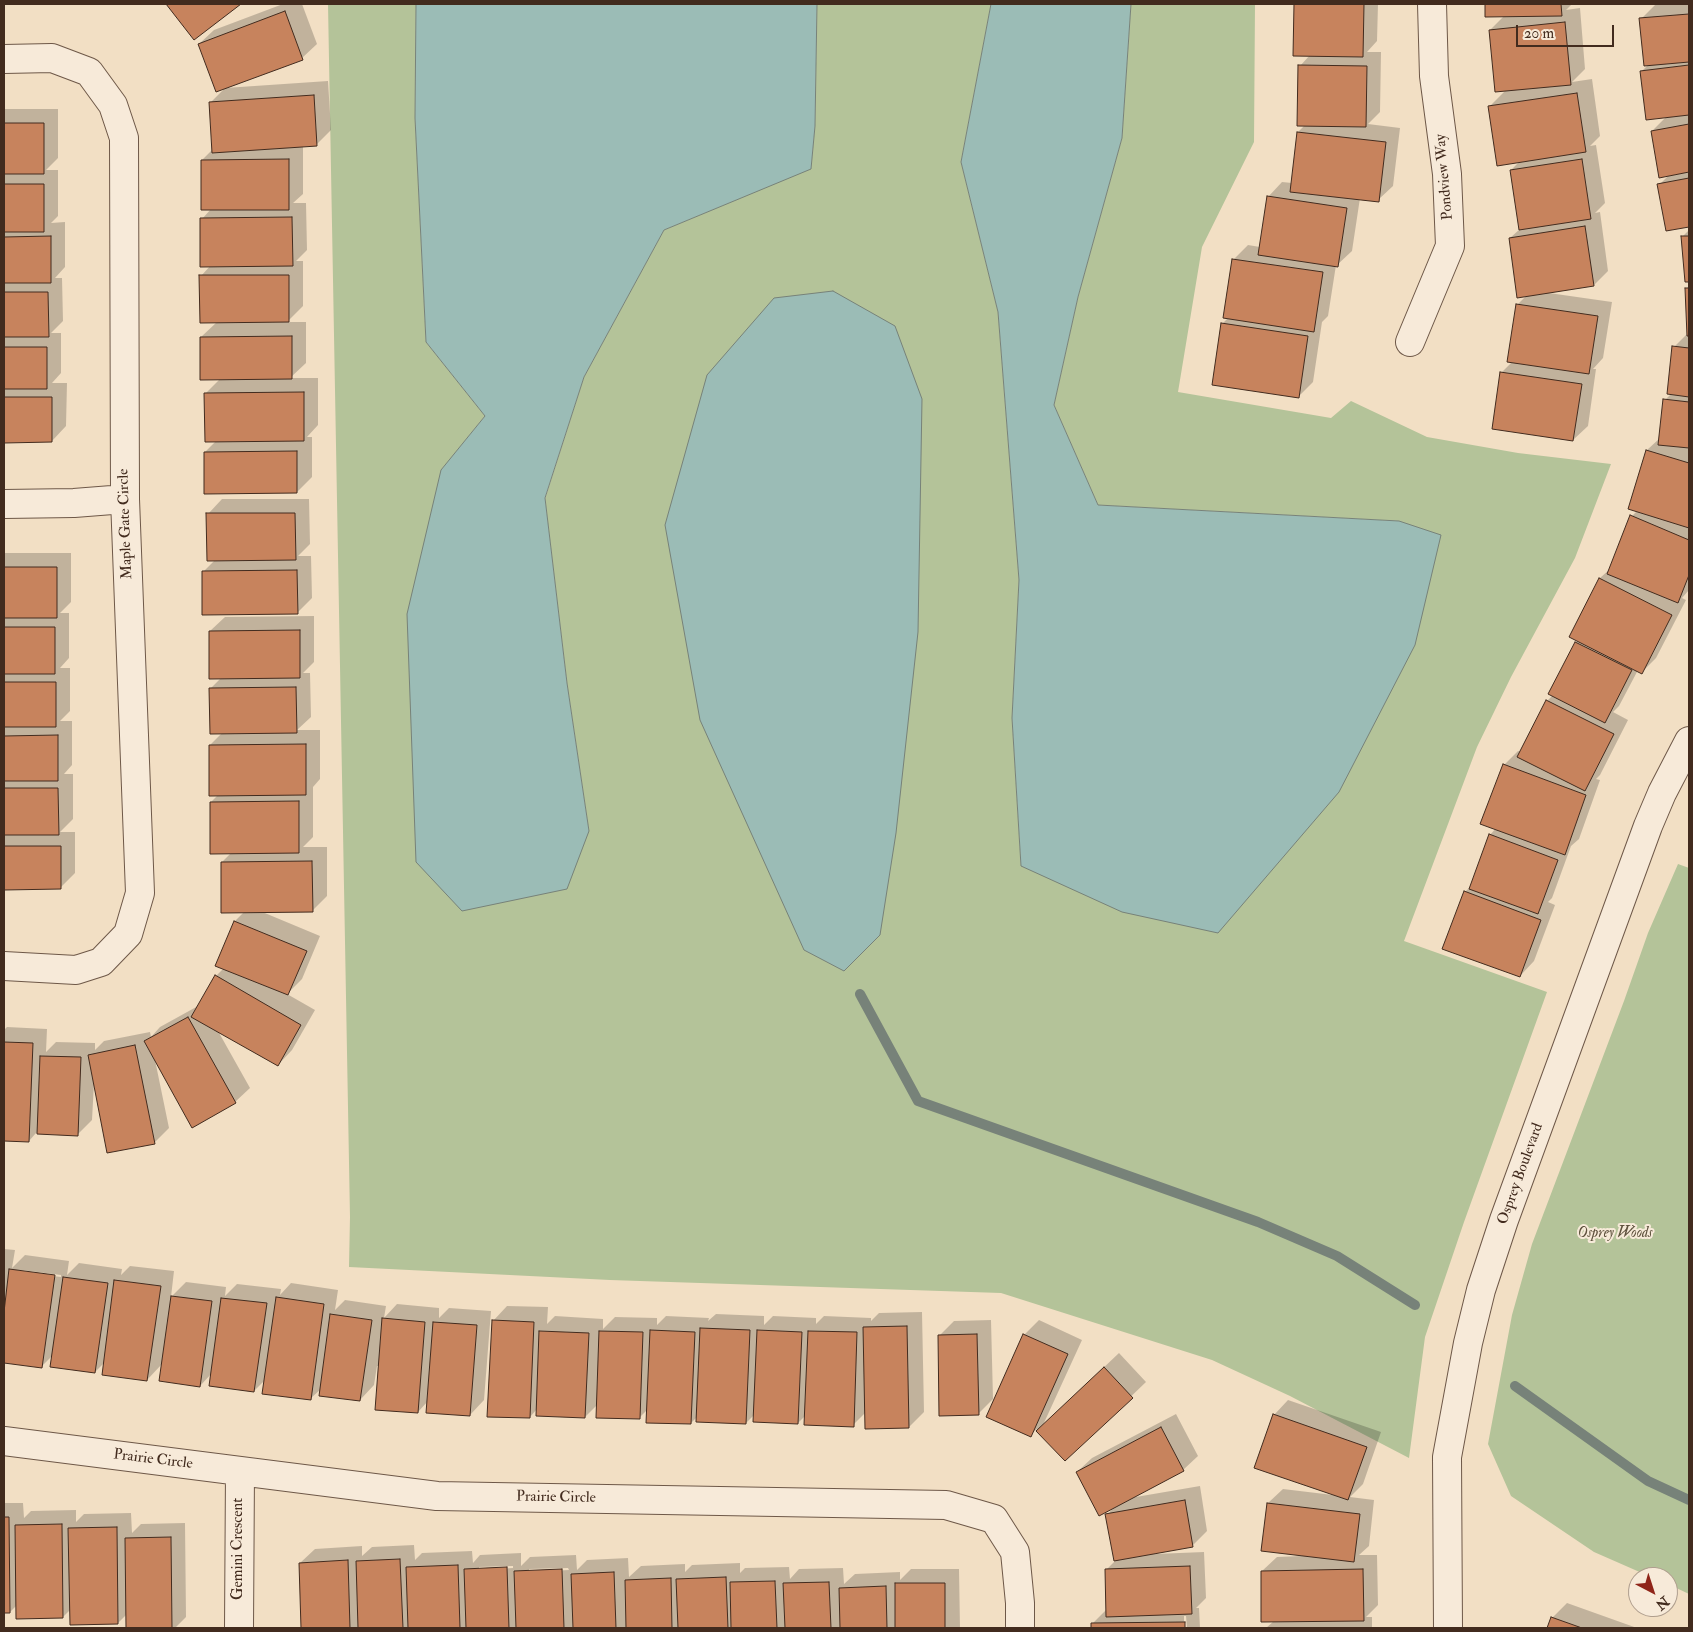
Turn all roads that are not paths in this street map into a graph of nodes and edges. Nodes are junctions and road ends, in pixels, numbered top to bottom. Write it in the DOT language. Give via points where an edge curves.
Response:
graph roads {
  1 [pos="1432,4"];
  2 [pos="4,59"];
  3 [pos="1410,342"];
  4 [pos="125,499"];
  5 [pos="4,504"];
  6 [pos="1689,741"];
  7 [pos="4,966"];
  8 [pos="4,1441"];
  9 [pos="240,1471"];
  10 [pos="239,1628"];
  11 [pos="1020,1628"];
  12 [pos="1448,1628"];
  1 -- 3 [label="street, Pondview Way" via="1434,76 1447,174 1450,246"];
  2 -- 4 [label="street, Maple Gate Circle" via="52,58 89,72 113,105 124,138"];
  4 -- 5 [label="street"];
  4 -- 7 [label="street, Maple Gate Circle" via="140,893 128,934 101,962 76,970"];
  6 -- 12 [label="street, Osprey Boulevard" via="1648,826 1481,1290 1468,1343 1447,1465"];
  8 -- 9 [label="street, Prairie Circle"];
  9 -- 10 [label="street, Gemini Crescent"];
  9 -- 11 [label="street, Prairie Circle" via="437,1496 946,1504 994,1519 1015,1552"];
}
